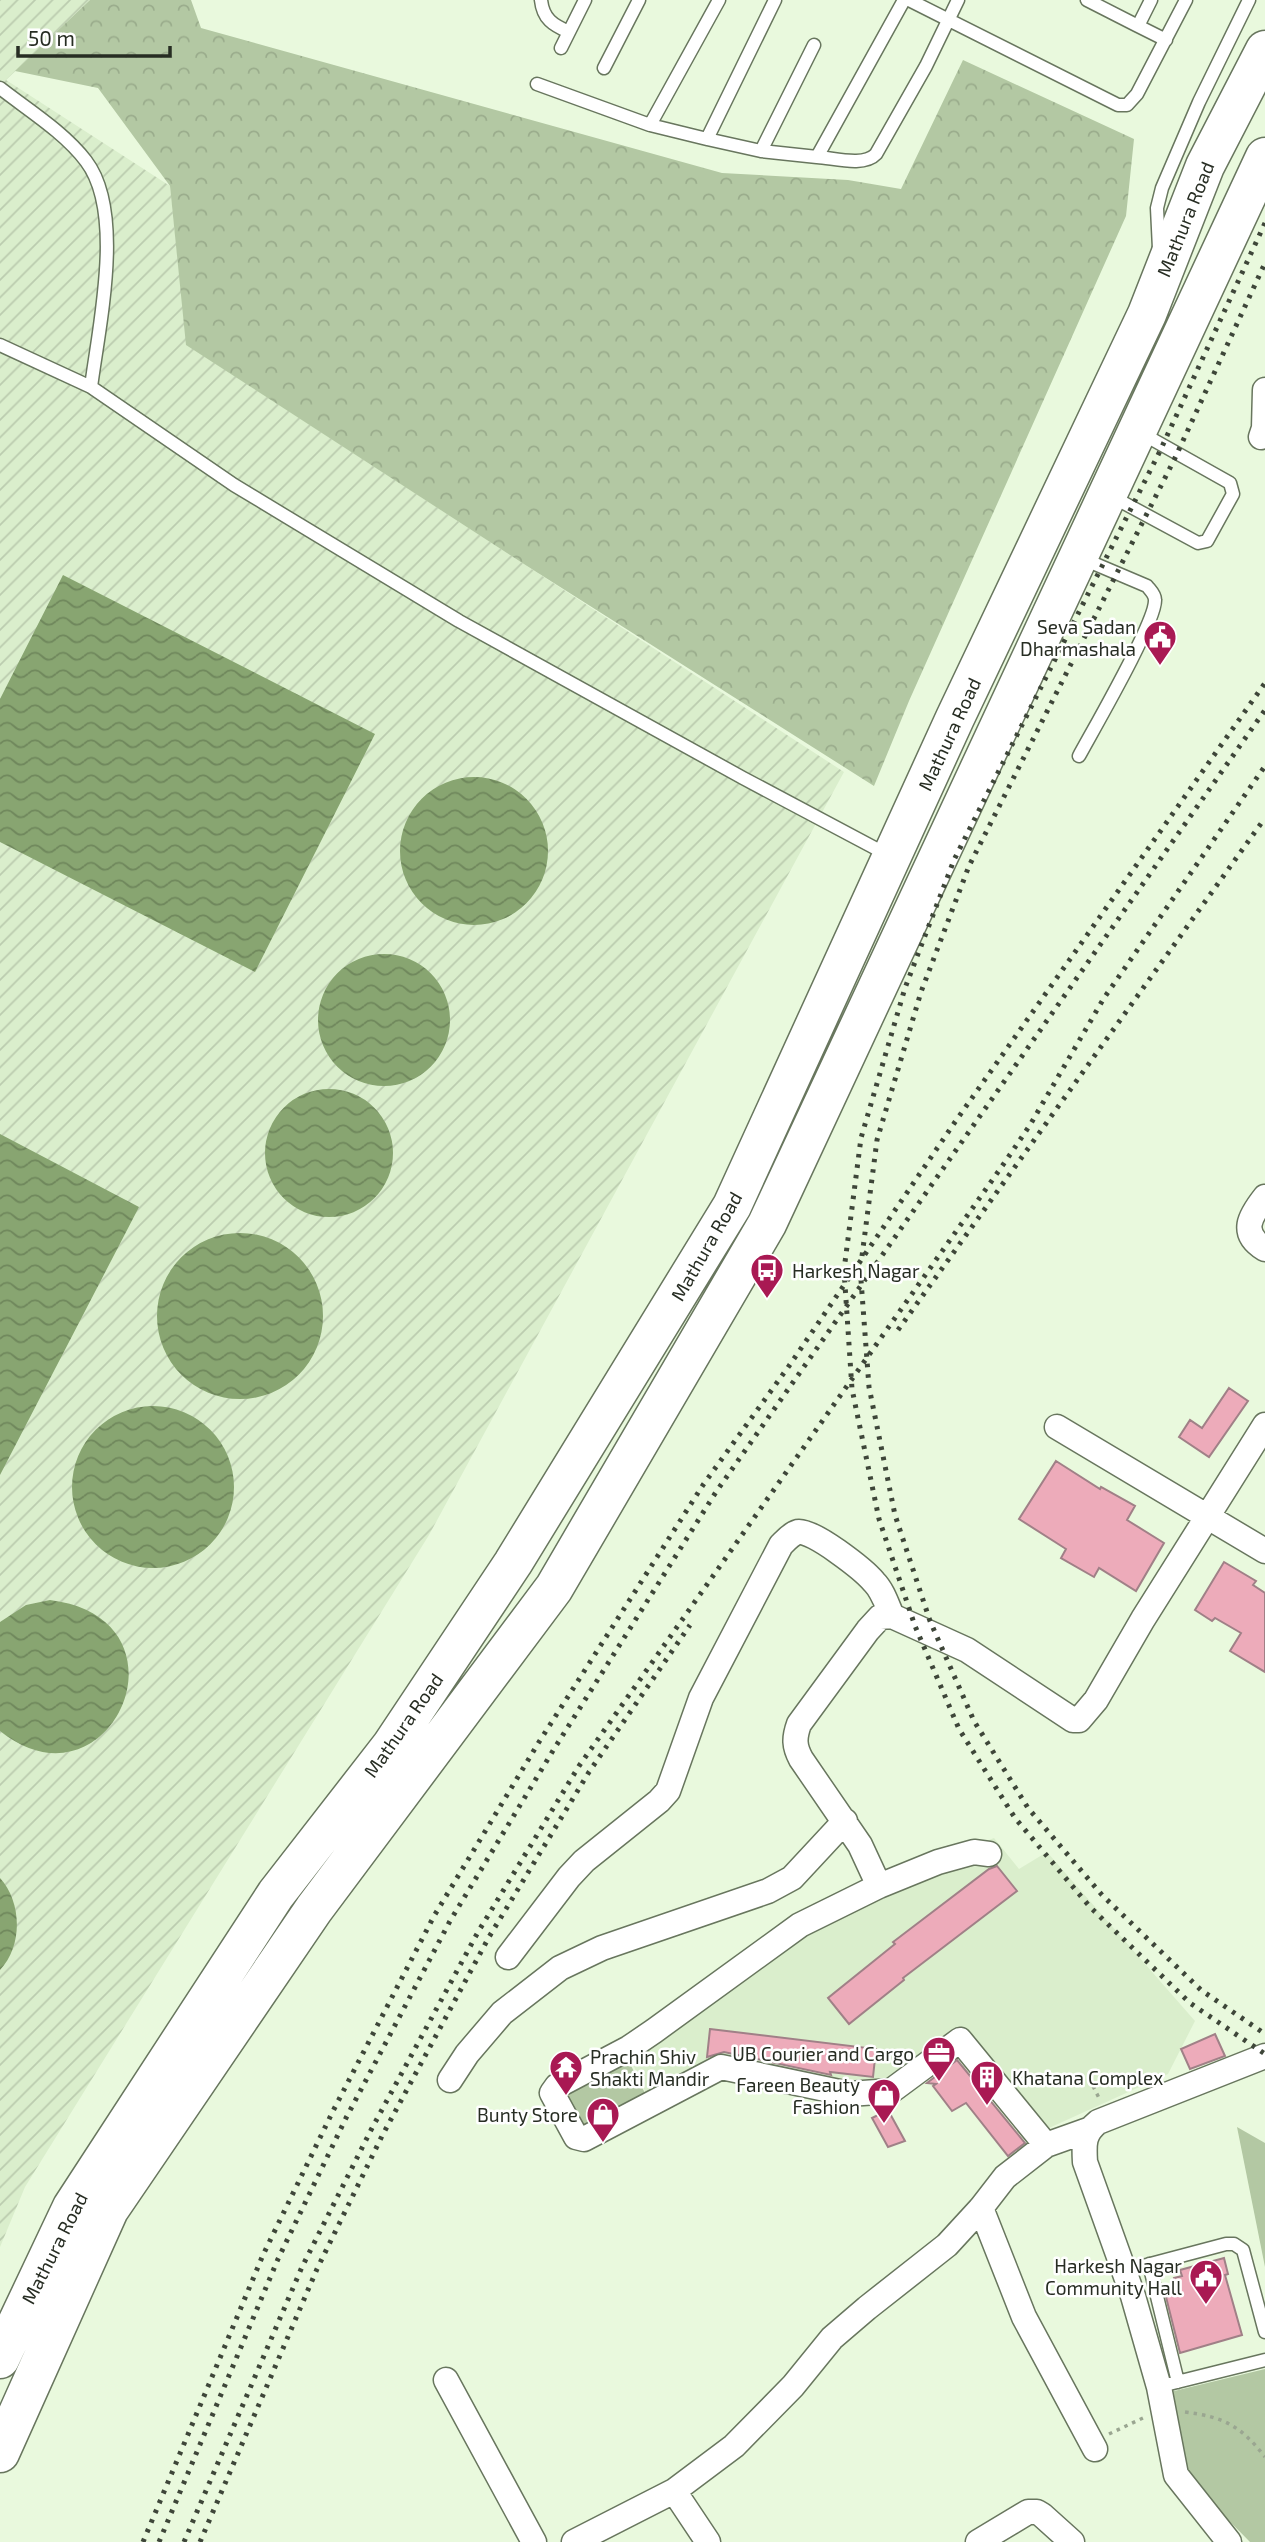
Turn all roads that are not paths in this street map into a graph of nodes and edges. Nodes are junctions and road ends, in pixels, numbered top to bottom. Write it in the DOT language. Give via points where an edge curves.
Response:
graph roads {
  1 [pos="541,0"];
  2 [pos="585,0"];
  3 [pos="639,0"];
  4 [pos="719,0"];
  5 [pos="775,0"];
  6 [pos="906,0"];
  7 [pos="958,0"];
  8 [pos="1087,0"];
  9 [pos="1150,0"];
  10 [pos="1186,0"];
  11 [pos="1248,0"];
  12 [pos="949,19"];
  13 [pos="1138,26"];
  14 [pos="569,32"];
  15 [pos="1166,40"];
  16 [pos="814,45"];
  17 [pos="561,48"];
  18 [pos="1265,50"];
  19 [pos="604,68"];
  20 [pos="537,84"];
  21 [pos="0,88"];
  22 [pos="650,125"];
  23 [pos="706,139"];
  24 [pos="761,151"];
  25 [pos="817,157"];
  26 [pos="1265,157"];
  27 [pos="1162,277"];
  28 [pos="0,345"];
  29 [pos="91,387"];
  30 [pos="1265,390"];
  31 [pos="1138,431"];
  32 [pos="1261,437"];
  33 [pos="1106,493"];
  34 [pos="1077,556"];
  35 [pos="1079,756"];
  36 [pos="892,857"];
  37 [pos="1265,1197"];
  38 [pos="1265,1249"];
  39 [pos="1265,1424"];
  40 [pos="1057,1427"];
  41 [pos="1207,1518"];
  42 [pos="1265,1551"];
  43 [pos="892,1616"];
  44 [pos="845,1822"];
  45 [pos="989,1854"];
  46 [pos="880,1886"];
  47 [pos="508,1957"];
  48 [pos="1265,2056"];
  49 [pos="450,2080"];
  50 [pos="1088,2130"];
  51 [pos="1046,2145"];
  52 [pos="982,2208"];
  53 [pos="1149,2264"];
  54 [pos="1124,2271"];
  55 [pos="1265,2332"];
  56 [pos="0,2359"];
  57 [pos="1265,2360"];
  58 [pos="446,2380"];
  59 [pos="1168,2384"];
  60 [pos="1100,2442"];
  61 [pos="0,2453"];
  62 [pos="674,2491"];
  63 [pos="534,2542"];
  64 [pos="574,2542"];
  65 [pos="708,2542"];
  66 [pos="978,2542"];
  67 [pos="1072,2542"];
  68 [pos="1229,2542"];
  1 -- 14 [label="lane" via="552,24"];
  2 -- 14 [label="lane"];
  3 -- 19 [label="lane"];
  4 -- 22 [label="lane"];
  5 -- 23 [label="lane"];
  6 -- 12 [label="lane"];
  6 -- 25 [label="lane"];
  7 -- 12 [label="lane"];
  8 -- 13 [label="lane"];
  9 -- 13 [label="lane"];
  10 -- 15 [label="lane"];
  11 -- 27 [label="lane" via="1162,188 1156,223"];
  12 -- 15 [label="lane" via="1118,105 1126,105 1137,94"];
  12 -- 25 [label="lane" via="872,159"];
  13 -- 15 [label="lane"];
  14 -- 17 [label="lane"];
  16 -- 24 [label="lane"];
  18 -- 27 [label="highway, Mathura Road" via="1206,166"];
  20 -- 22 [label="lane"];
  21 -- 29 [label="lane" via="66,141 86,161 100,187 107,253"];
  22 -- 23 [label="lane"];
  23 -- 24 [label="lane"];
  24 -- 25 [label="lane"];
  26 -- 31 [label="highway, Mathura Road"];
  27 -- 36 [label="highway, Mathura Road"];
  28 -- 29 [label="lane"];
  29 -- 36 [label="lane" via="234,485 459,621"];
  30 -- 32 [label="street"];
  31 -- 33 [label="highway, Mathura Road"];
  31 -- 33 [label="lane" via="1230,483 1233,494 1207,541 1198,543"];
  33 -- 34 [label="highway, Mathura Road"];
  34 -- 35 [label="lane" via="1146,586 1155,600 1144,632"];
  34 -- 61 [label="highway, Mathura Road" via="767,1224 554,1588 314,1909 109,2210"];
  36 -- 56 [label="highway, Mathura Road" via="732,1206 513,1563 391,1746 276,1894 72,2207"];
  37 -- 38 [label="street" via="1252,1213 1249,1226 1251,1237"];
  39 -- 41 [label="street"];
  40 -- 41 [label="street"];
  41 -- 42 [label="street"];
  41 -- 43 [label="street" via="1096,1700 1079,1720 967,1650"];
  43 -- 44 [label="street" via="880,1617 868,1630 794,1737 801,1759"];
  43 -- 47 [label="street" via="874,1581 849,1560 808,1533 790,1536 781,1545 701,1698 667,1791 584,1861"];
  44 -- 46 [label="street"];
  44 -- 49 [label="street" via="792,1878 768,1891 602,1948 560,1968 502,2013"];
  45 -- 46 [label="street" via="960,1856"];
  46 -- 51 [label="street" via="800,1926 629,2048 557,2085 552,2093 576,2137 587,2139 721,2067 849,2094 891,2091 960,2040"];
  48 -- 50 [label="street" via="1098,2122"];
  50 -- 51 [label="street"];
  50 -- 54 [label="street" via="1085,2162"];
  51 -- 52 [label="street" via="1005,2176"];
  52 -- 60 [label="street" via="1024,2317"];
  52 -- 62 [label="street" via="947,2245 832,2338 734,2446"];
  53 -- 54 [label="lane"];
  53 -- 55 [label="lane" via="1226,2244 1239,2247"];
  53 -- 59 [label="lane"];
  54 -- 59 [label="street"];
  57 -- 59 [label="lane"];
  58 -- 63 [label="street"];
  59 -- 68 [label="street" via="1163,2412 1176,2475"];
  62 -- 64 [label="street"];
  62 -- 65 [label="street"];
  66 -- 67 [label="street" via="1028,2512 1037,2512"];
}
